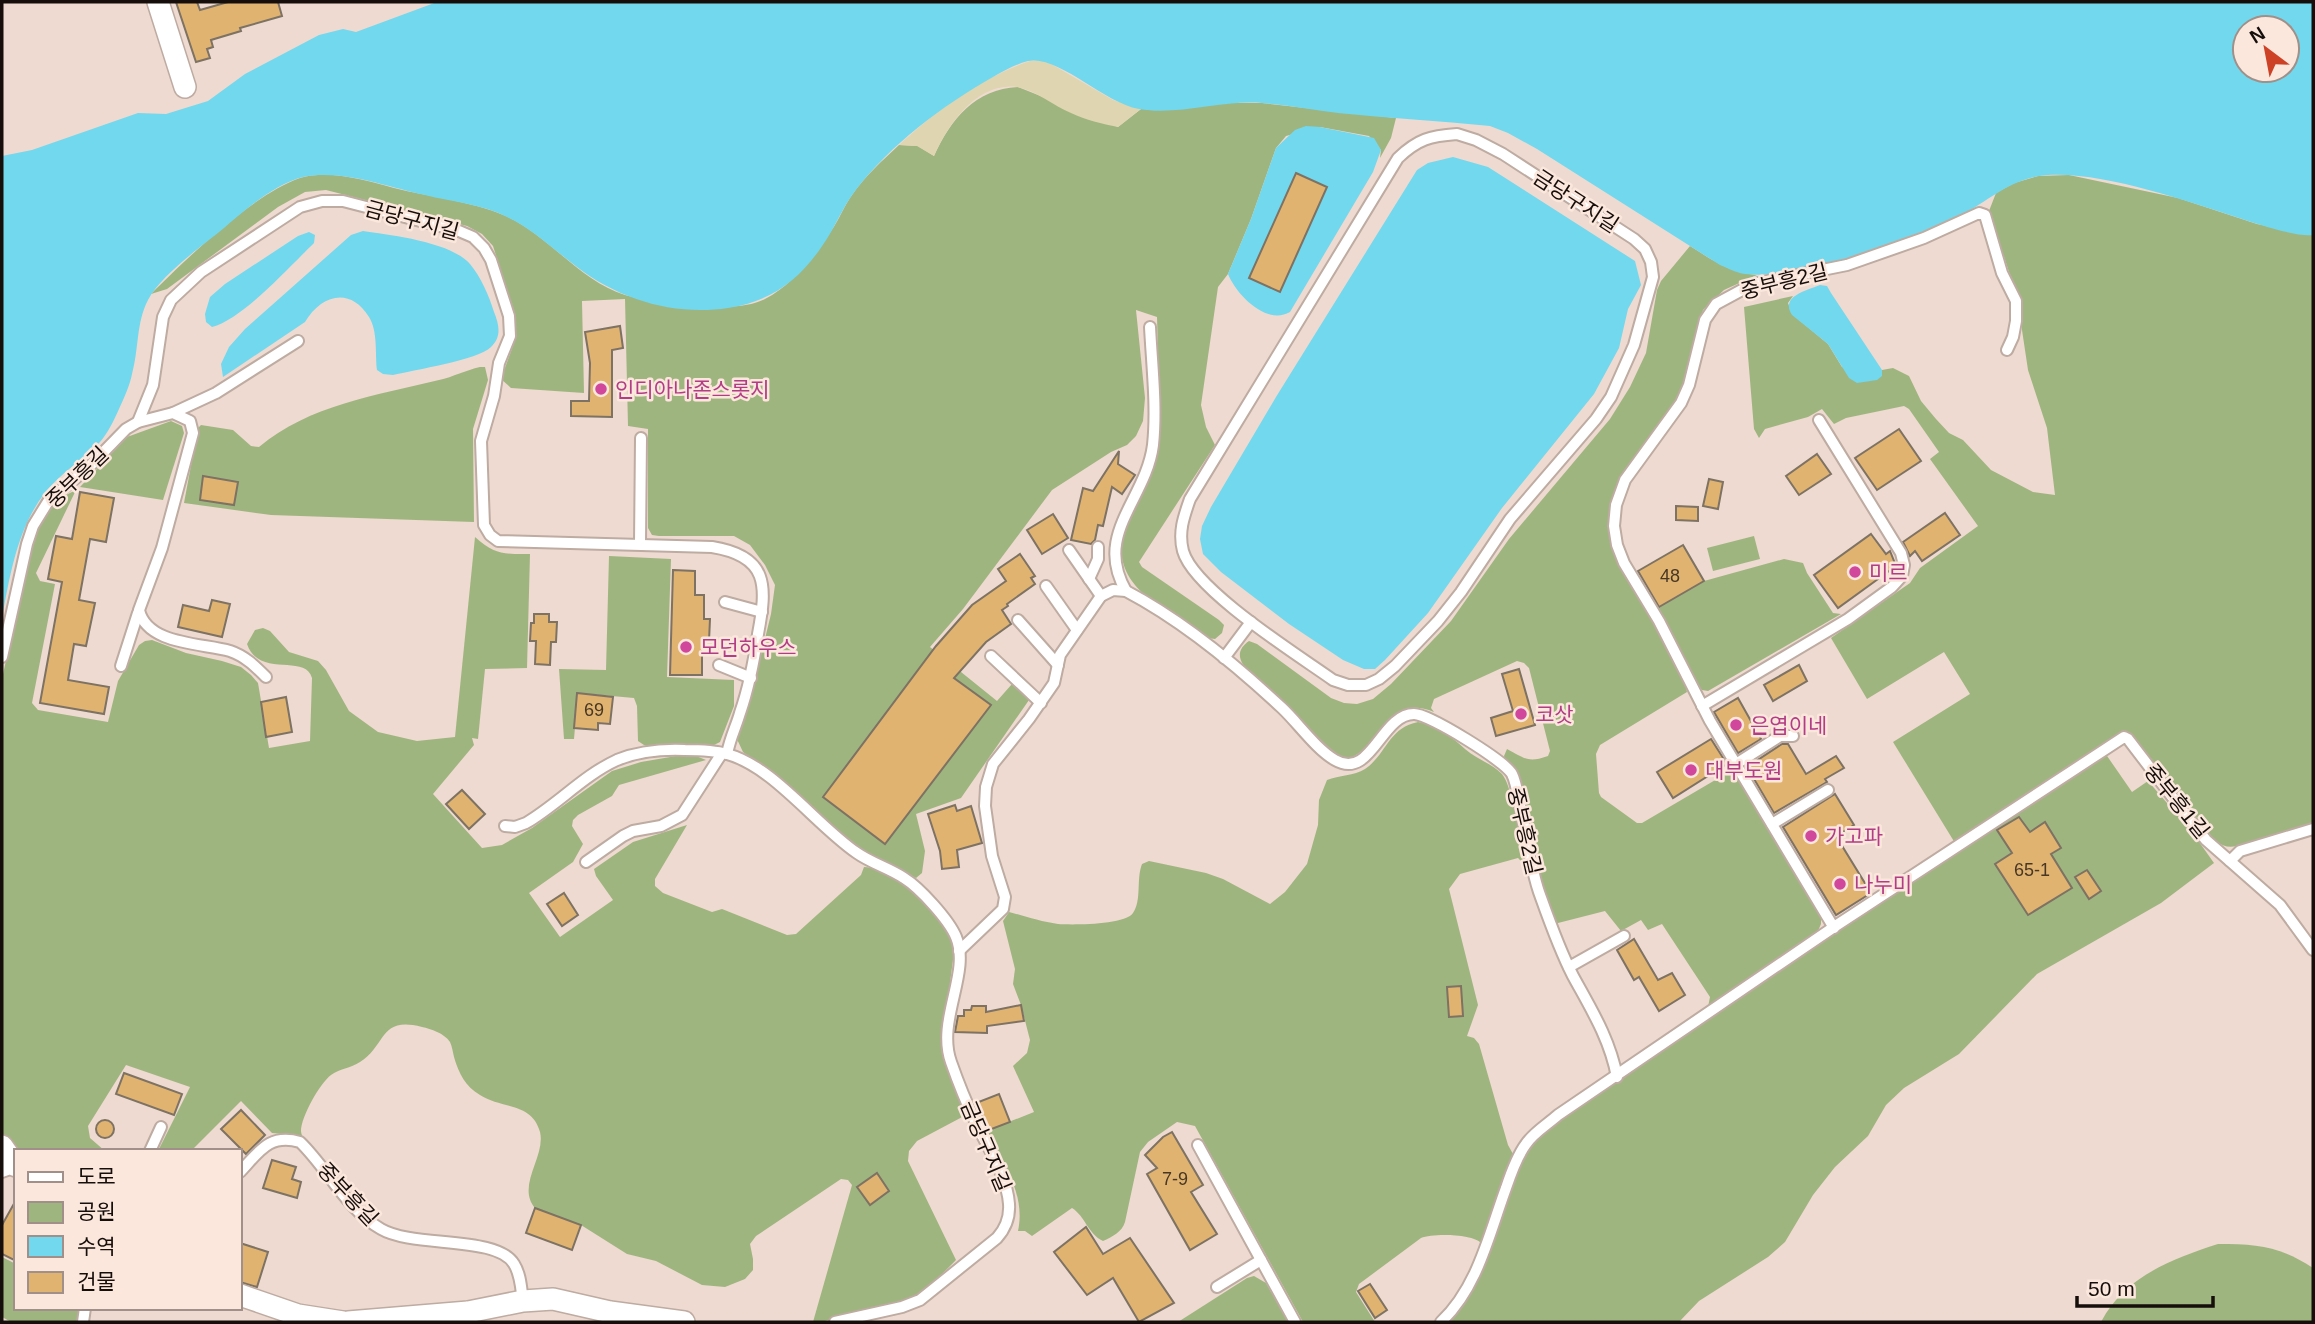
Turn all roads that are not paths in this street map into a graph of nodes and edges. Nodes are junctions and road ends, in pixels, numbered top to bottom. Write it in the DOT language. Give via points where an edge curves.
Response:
graph roads {
  1 [pos="158,2"];
  2 [pos="185,87"];
  3 [pos="1150,327"];
  4 [pos="298,341"];
  5 [pos="2007,350"];
  6 [pos="173,414"];
  7 [pos="1819,420"];
  8 [pos="138,422"];
  9 [pos="642,438"];
  10 [pos="640,543"];
  11 [pos="1098,547"];
  12 [pos="1069,550"];
  13 [pos="1089,579"];
  14 [pos="1046,586"];
  15 [pos="1126,591"];
  16 [pos="1101,596"];
  17 [pos="725,601"];
  18 [pos="139,610"];
  19 [pos="762,612"];
  20 [pos="1018,620"];
  21 [pos="1251,622"];
  22 [pos="1077,630"];
  23 [pos="991,656"];
  24 [pos="2,657"];
  25 [pos="1224,658"];
  26 [pos="1058,665"];
  27 [pos="121,666"];
  28 [pos="719,666"];
  29 [pos="266,677"];
  30 [pos="751,678"];
  31 [pos="1041,702"];
  32 [pos="1702,706"];
  33 [pos="1793,736"];
  34 [pos="724,753"];
  35 [pos="1736,764"];
  36 [pos="1828,790"];
  37 [pos="1772,824"];
  38 [pos="505,826"];
  39 [pos="2313,829"];
  40 [pos="2230,861"];
  41 [pos="586,862"];
  42 [pos="1834,928"];
  43 [pos="1624,936"];
  44 [pos="2313,950"];
  45 [pos="959,951"];
  46 [pos="1569,967"];
  47 [pos="1617,1077"];
  48 [pos="161,1126"];
  49 [pos="1198,1145"];
  50 [pos="2,1146"];
  51 [pos="151,1149"];
  52 [pos="14,1164"];
  53 [pos="242,1170"];
  54 [pos="1261,1260"];
  55 [pos="1217,1287"];
  56 [pos="242,1296"];
  57 [pos="523,1301"];
  58 [pos="346,1322"];
  59 [pos="684,1322"];
  60 [pos="835,1322"];
  61 [pos="1296,1322"];
  62 [pos="1441,1322"];
  1 -- 2 [label="street"];
  3 -- 15 [label="lane" via="1153,445 1114,551 1115,567"];
  4 -- 6 [label="lane, 중부흥길" via="216,393"];
  5 -- 32 [label="lane, 중부흥2길" via="2016,321 2016,301 2002,273 1985,215 1979,213 1846,265 1753,284 1716,304 1705,320 1681,403 1625,480 1614,526 1624,563"];
  6 -- 8 [label="lane, 중부흥길"];
  6 -- 18 [label="lane" via="184,416 193,433 170,525"];
  7 -- 32 [label="lane" via="1901,553 1902,576 1848,619"];
  8 -- 10 [label="lane, 금당구지길" via="153,385 163,317 171,300 201,272 300,207 343,201 459,231 473,237 491,260 509,316 510,336 481,442 484,526 490,535 509,542"];
  8 -- 24 [label="lane, 중부흥길" via="49,500 33,526"];
  9 -- 10 [label="lane"];
  10 -- 19 [label="lane, 금당구지길" via="712,547 742,555 763,582"];
  11 -- 13 [label="lane"];
  12 -- 13 [label="lane"];
  13 -- 16 [label="lane"];
  14 -- 22 [label="lane"];
  15 -- 16 [label="lane" via="1113,590"];
  15 -- 25 [label="lane"];
  16 -- 22 [label="lane"];
  17 -- 19 [label="lane"];
  18 -- 27 [label="lane"];
  18 -- 29 [label="lane" via="150,629 168,638 230,651"];
  19 -- 30 [label="lane, 금당구지길"];
  20 -- 26 [label="lane"];
  21 -- 21 [label="lane, 금당구지길" via="1196,575 1183,552 1181,526 1190,499 1398,158 1432,136 1457,134 1476,140 1645,248 1653,277 1634,345 1611,397 1510,519 1438,621 1395,666 1366,685 1348,685 1333,680"];
  21 -- 25 [label="lane"];
  22 -- 26 [label="lane"];
  23 -- 31 [label="lane"];
  25 -- 46 [label="lane, 중부흥2길" via="1332,759 1345,765 1368,755 1400,717 1414,714 1429,718 1503,762 1512,774 1530,864"];
  26 -- 31 [label="lane" via="1054,683"];
  28 -- 30 [label="lane"];
  30 -- 34 [label="lane, 금당구지길"];
  31 -- 45 [label="lane" via="993,764 986,788 992,856 1005,897 1003,909"];
  32 -- 35 [label="lane, 중부흥2길"];
  33 -- 35 [label="lane" via="1780,736"];
  34 -- 38 [label="lane" via="664,749 636,754 598,772 526,823"];
  34 -- 41 [label="lane, 금당구지길" via="682,814 661,826 623,836"];
  34 -- 45 [label="lane" via="761,771 858,854 904,877 949,925"];
  35 -- 37 [label="lane, 중부흥2길"];
  36 -- 37 [label="lane"];
  37 -- 42 [label="lane, 중부흥2길"];
  39 -- 40 [label="lane" via="2240,851"];
  40 -- 42 [label="lane, 중부흥1길" via="2193,824 2124,737"];
  40 -- 44 [label="lane, 중부흥1길" via="2280,905"];
  42 -- 47 [label="lane"];
  43 -- 46 [label="lane"];
  45 -- 60 [label="lane, 금당구지길" via="947,1047 1005,1187 1009,1203 1006,1228 920,1300"];
  46 -- 47 [label="lane, 중부흥2길" via="1605,1036"];
  47 -- 62 [label="lane" via="1558,1115 1526,1143 1473,1276"];
  48 -- 51 [label="lane"];
  49 -- 54 [label="lane"];
  50 -- 52 [label="street"];
  53 -- 57 [label="lane, 중부흥길" via="262,1147 275,1140 300,1142 346,1198 381,1229 422,1241 472,1245 510,1259"];
  54 -- 55 [label="lane"];
  54 -- 61 [label="lane"];
  56 -- 58 [label="street" via="298,1315"];
  57 -- 58 [label="street" via="468,1312"];
  57 -- 59 [label="street" via="553,1299"];
}
